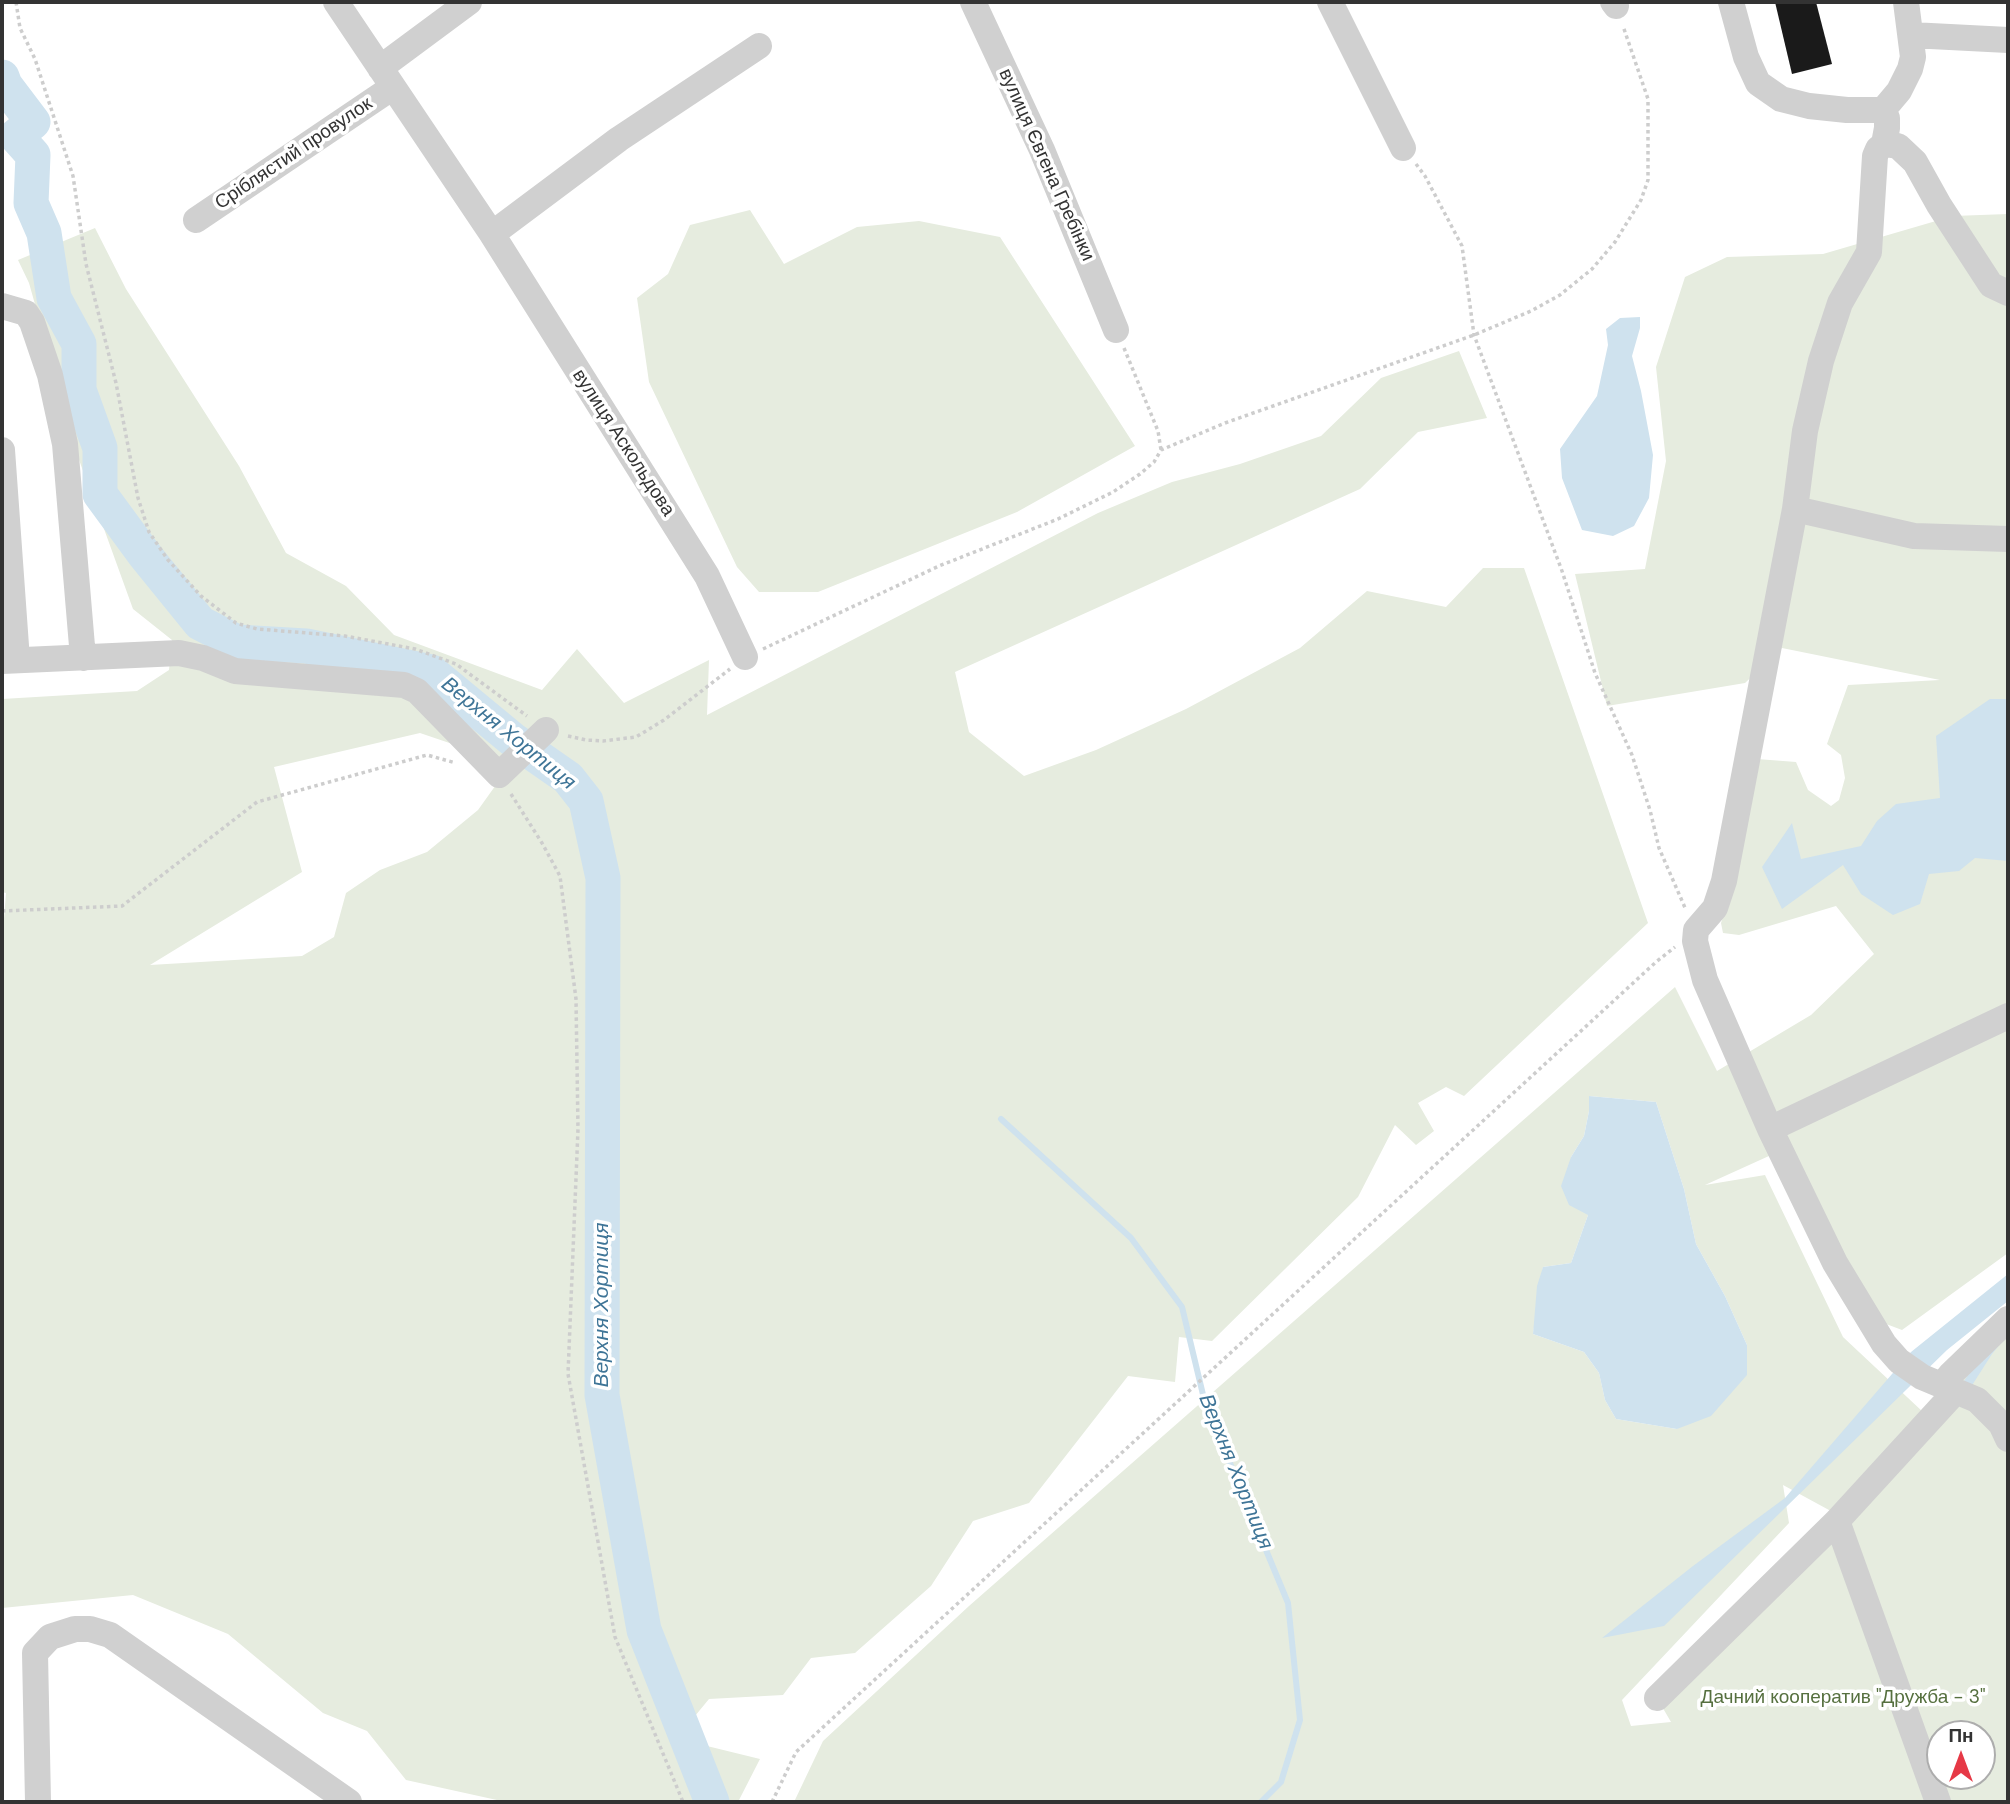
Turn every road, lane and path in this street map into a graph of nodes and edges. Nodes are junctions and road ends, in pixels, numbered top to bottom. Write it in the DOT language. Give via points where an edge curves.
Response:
graph roads {
  1 [pos="16,2"];
  2 [pos="336,2"];
  3 [pos="469,2"];
  4 [pos="973,2"];
  5 [pos="1330,2"];
  6 [pos="1731,2"];
  7 [pos="1906,2"];
  8 [pos="1615,4"];
  9 [pos="1911,35"];
  10 [pos="2008,40"];
  11 [pos="759,46"];
  12 [pos="386,77"];
  13 [pos="1884,110"];
  14 [pos="1884,144"];
  15 [pos="1403,148"];
  16 [pos="196,220"];
  17 [pos="492,234"];
  18 [pos="2008,293"];
  19 [pos="2,306"];
  20 [pos="1116,330"];
  21 [pos="1474,335"];
  22 [pos="2,450"];
  23 [pos="1161,450"];
  24 [pos="1795,509"];
  25 [pos="2008,538"];
  26 [pos="745,657"];
  27 [pos="83,658"];
  28 [pos="9,660"];
  29 [pos="546,730"];
  30 [pos="463,765"];
  31 [pos="499,775"];
  32 [pos="2,911"];
  33 [pos="1696,930"];
  34 [pos="2008,1016"];
  35 [pos="1770,1129"];
  36 [pos="2008,1320"];
  37 [pos="1949,1388"];
  38 [pos="1999,1411"];
  39 [pos="2008,1439"];
  40 [pos="1837,1521"];
  41 [pos="1657,1698"];
  42 [pos="38,1802"];
  43 [pos="349,1802"];
  44 [pos="683,1802"];
  45 [pos="772,1802"];
  46 [pos="1938,1802"];
  1 -- 29 [label="path" via="20,28 35,59 73,176 86,264 138,498 149,532 169,560 201,596 236,623 415,649 456,664"];
  2 -- 12 [label="street, вулиця Аскольдова"];
  3 -- 12 [label="street, Сріблястий провулок"];
  4 -- 20 [label="street, вулиця Євгена Гребінки" via="1042,150"];
  5 -- 15 [label="street"];
  6 -- 13 [label="street" via="1758,83 1781,99 1809,106"];
  7 -- 9 [label="street"];
  8 -- 21 [label="path" via="1648,99 1647,180 1642,200 1592,269 1560,295"];
  9 -- 10 [label="street"];
  9 -- 13 [label="street" via="1910,69"];
  11 -- 17 [label="street" via="619,139"];
  12 -- 16 [label="street, Сріблястий провулок"];
  12 -- 17 [label="street, вулиця Аскольдова"];
  13 -- 14 [label="street"];
  14 -- 18 [label="street" via="1898,146 1914,162 1991,285"];
  14 -- 24 [label="street" via="1875,156 1869,252 1840,303 1821,362 1805,431"];
  15 -- 21 [label="path" via="1425,176 1462,246"];
  17 -- 26 [label="street, вулиця Аскольдова" via="707,576"];
  19 -- 27 [label="street" via="26,313 50,375 65,444"];
  20 -- 23 [label="path" via="1158,431"];
  21 -- 23 [label="path"];
  21 -- 33 [label="path" via="1595,673 1632,755 1659,848"];
  22 -- 28 [label="street"];
  23 -- 26 [label="path" via="1154,462 1113,492 939,566"];
  24 -- 25 [label="street" via="1914,536"];
  24 -- 33 [label="street" via="1724,881 1715,908"];
  26 -- 29 [label="path" via="674,714 636,737 586,740"];
  27 -- 28 [label="street"];
  27 -- 31 [label="street" via="179,653 235,671 404,685 417,691"];
  29 -- 31 [label="street"];
  30 -- 32 [label="path" via="427,755 257,802 122,906"];
  31 -- 44 [label="path" via="560,876 576,999 578,1103 568,1374 615,1637"];
  33 -- 35 [label="street" via="1705,980"];
  33 -- 45 [label="path" via="796,1752"];
  34 -- 35 [label="street"];
  35 -- 37 [label="street" via="1835,1263 1884,1344 1922,1377"];
  36 -- 37 [label="street" via="1951,1374"];
  37 -- 38 [label="street"];
  37 -- 40 [label="street"];
  38 -- 39 [label="street"];
  40 -- 41 [label="street"];
  40 -- 46 [label="street"];
  42 -- 43 [label="street" via="36,1653 50,1637 75,1629 110,1635"];
}
